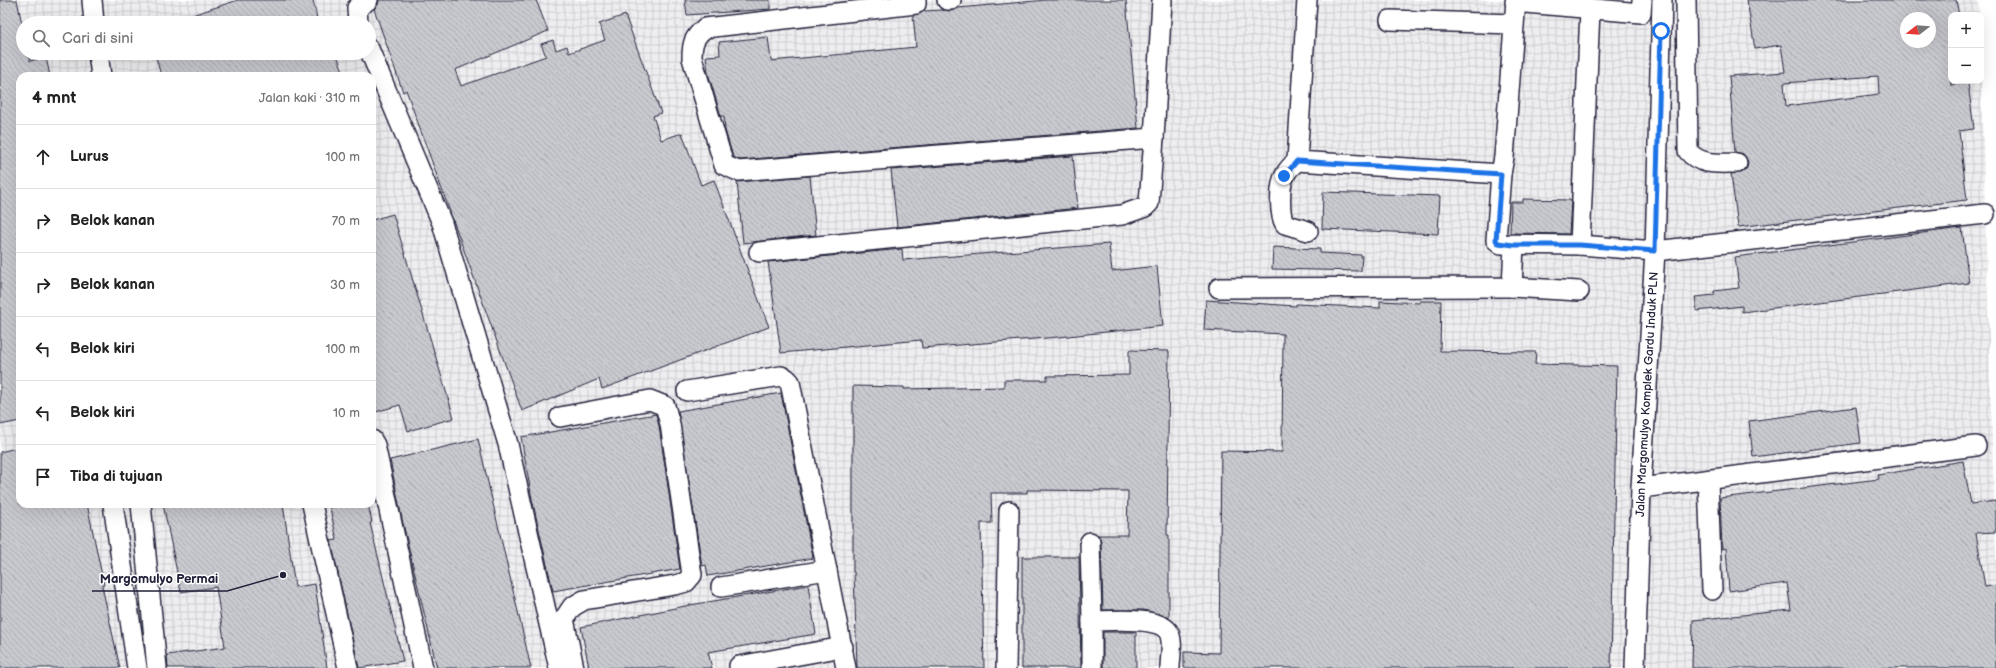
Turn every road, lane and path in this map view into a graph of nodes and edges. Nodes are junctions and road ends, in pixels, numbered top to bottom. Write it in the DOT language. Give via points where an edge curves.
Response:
graph roads {
  1 [pos="92,0"];
  2 [pos="368,0"];
  3 [pos="916,0"];
  4 [pos="947,0"];
  5 [pos="951,0"];
  6 [pos="1162,0"];
  7 [pos="1307,0"];
  8 [pos="1686,0"];
  9 [pos="1516,1"];
  10 [pos="1642,6"];
  11 [pos="1662,8"];
  12 [pos="1590,10"];
  13 [pos="93,16"];
  14 [pos="358,16"];
  15 [pos="1390,20"];
  16 [pos="1512,24"];
  17 [pos="99,60"];
  18 [pos="374,60"];
  19 [pos="100,72"];
  20 [pos="1154,138"];
  21 [pos="1297,161"];
  22 [pos="1737,163"];
  23 [pos="1501,174"];
  24 [pos="1985,214"];
  25 [pos="1308,231"];
  26 [pos="1514,245"];
  27 [pos="1580,245"];
  28 [pos="1655,251"];
  29 [pos="759,252"];
  30 [pos="1512,287"];
  31 [pos="1219,288"];
  32 [pos="1579,291"];
  33 [pos="686,392"];
  34 [pos="560,417"];
  35 [pos="1976,446"];
  36 [pos="376,450"];
  37 [pos="1708,480"];
  38 [pos="1641,488"];
  39 [pos="114,508"];
  40 [pos="141,508"];
  41 [pos="313,508"];
  42 [pos="1009,511"];
  43 [pos="1090,542"];
  44 [pos="827,570"];
  45 [pos="721,587"];
  46 [pos="1712,590"];
  47 [pos="1092,621"];
  48 [pos="842,647"];
  49 [pos="739,666"];
  50 [pos="137,668"];
  51 [pos="157,668"];
  52 [pos="348,668"];
  53 [pos="423,668"];
  54 [pos="560,668"];
  55 [pos="574,668"];
  56 [pos="846,668"];
  57 [pos="1006,668"];
  58 [pos="1092,668"];
  59 [pos="1170,668"];
  60 [pos="1635,668"];
  1 -- 13 [label="lane"];
  2 -- 14 [label="lane" via="357,8"];
  3 -- 20 [label="lane" via="916,4 706,28 696,36 692,44 692,58 724,165 738,171"];
  4 -- 5 [label="lane"];
  6 -- 20 [label="lane"];
  7 -- 21 [label="lane"];
  8 -- 22 [label="lane" via="1688,151 1694,158 1707,163"];
  9 -- 12 [label="lane"];
  9 -- 16 [label="lane"];
  10 -- 11 [label="lane"];
  10 -- 12 [label="lane"];
  11 -- 28 [label="lane, Jalan Margomulyo Komplek Gardu Induk PLN"];
  12 -- 27 [label="lane"];
  15 -- 16 [label="lane"];
  16 -- 23 [label="lane"];
  17 -- 19 [label="lane"];
  18 -- 54 [label="lane" via="442,223 508,444"];
  20 -- 29 [label="lane" via="1149,203 1145,207 1122,215"];
  21 -- 23 [label="lane"];
  21 -- 25 [label="lane" via="1284,176 1282,216 1285,224"];
  23 -- 26 [label="lane" via="1496,240 1501,244"];
  24 -- 28 [label="lane"];
  26 -- 27 [label="lane"];
  26 -- 30 [label="lane"];
  27 -- 28 [label="lane"];
  28 -- 38 [label="lane, Jalan Margomulyo Komplek Gardu Induk PLN"];
  30 -- 31 [label="lane"];
  30 -- 32 [label="lane"];
  33 -- 44 [label="lane" via="780,376 790,382"];
  34 -- 55 [label="lane" via="650,400 665,406 670,424 692,575 686,582 675,585 584,600 572,607 564,619"];
  35 -- 37 [label="lane"];
  36 -- 53 [label="lane"];
  37 -- 38 [label="lane"];
  37 -- 46 [label="lane"];
  38 -- 60 [label="lane, Jalan Margomulyo Komplek Gardu Induk PLN"];
  39 -- 50 [label="lane"];
  40 -- 51 [label="lane"];
  41 -- 52 [label="lane"];
  42 -- 57 [label="lane"];
  43 -- 47 [label="lane"];
  44 -- 45 [label="lane"];
  44 -- 48 [label="lane"];
  47 -- 58 [label="lane"];
  47 -- 59 [label="lane" via="1146,621 1159,624 1168,631"];
  48 -- 49 [label="lane"];
  48 -- 56 [label="lane"];
}
